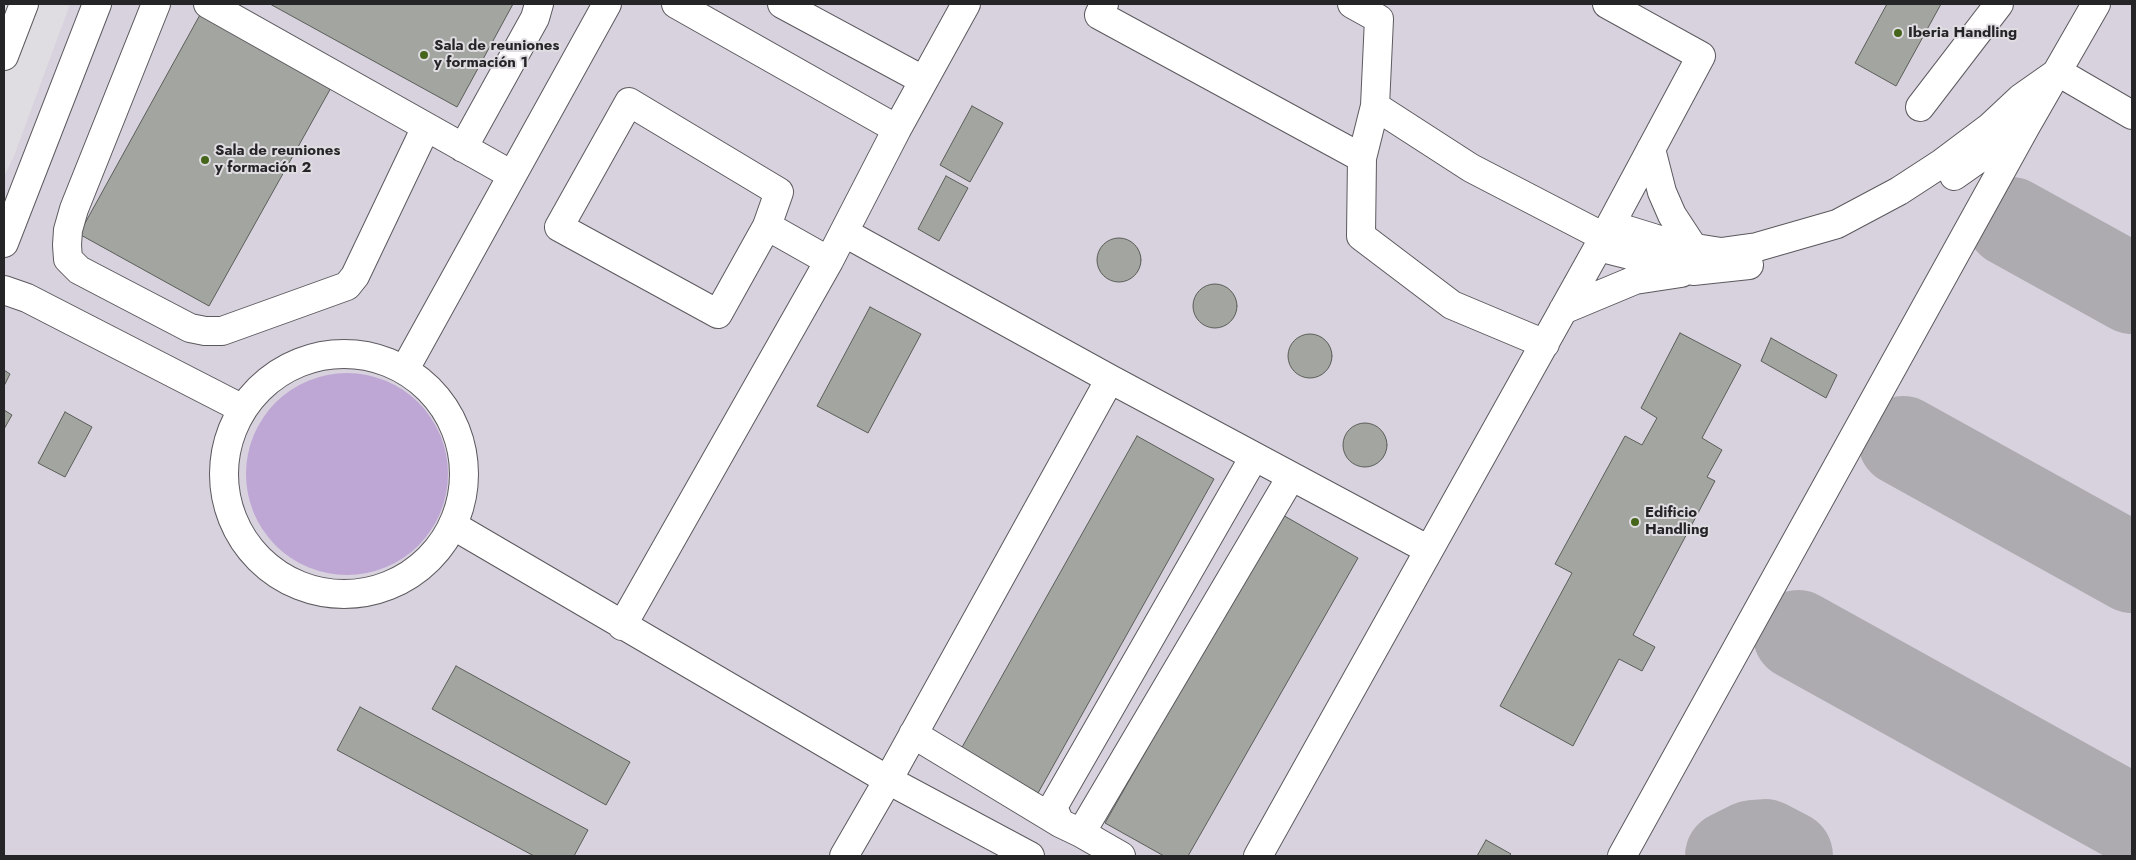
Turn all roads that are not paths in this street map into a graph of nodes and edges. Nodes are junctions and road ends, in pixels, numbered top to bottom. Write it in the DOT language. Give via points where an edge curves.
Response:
graph roads {
  1 [pos="24,4"];
  2 [pos="96,4"];
  3 [pos="156,4"];
  4 [pos="208,4"];
  5 [pos="539,4"];
  6 [pos="607,4"];
  7 [pos="676,4"];
  8 [pos="782,4"];
  9 [pos="966,4"];
  10 [pos="1104,4"];
  11 [pos="1352,4"];
  12 [pos="1608,4"];
  13 [pos="1999,4"];
  14 [pos="2096,4"];
  15 [pos="4,56"];
  16 [pos="2058,72"];
  17 [pos="923,80"];
  18 [pos="1375,106"];
  19 [pos="1920,107"];
  20 [pos="2132,114"];
  21 [pos="2026,126"];
  22 [pos="426,127"];
  23 [pos="897,129"];
  24 [pos="463,148"];
  25 [pos="1651,149"];
  26 [pos="1362,158"];
  27 [pos="512,175"];
  28 [pos="767,226"];
  29 [pos="845,233"];
  30 [pos="1605,237"];
  31 [pos="4,242"];
  32 [pos="1693,259"];
  33 [pos="829,261"];
  34 [pos="4,290"];
  35 [pos="1563,310"];
  36 [pos="1545,344"];
  37 [pos="405,369"];
  38 [pos="1110,379"];
  39 [pos="242,409"];
  40 [pos="1254,457"];
  41 [pos="1291,477"];
  42 [pos="454,526"];
  43 [pos="1429,550"];
  44 [pos="622,626"];
  45 [pos="913,734"];
  46 [pos="888,780"];
  47 [pos="1071,828"];
  48 [pos="844,856"];
  49 [pos="1030,856"];
  50 [pos="1121,856"];
  51 [pos="1258,856"];
  52 [pos="1622,856"];
  1 -- 15 [label="street"];
  2 -- 31 [label="street"];
  3 -- 22 [label="street" via="74,209 66,245 68,259 79,270 190,328 222,331 347,286 355,276"];
  4 -- 22 [label="street"];
  5 -- 24 [label="street" via="535,18"];
  6 -- 27 [label="street"];
  7 -- 23 [label="street"];
  8 -- 17 [label="street"];
  9 -- 17 [label="street"];
  10 -- 26 [label="street" via="1099,15"];
  11 -- 18 [label="street" via="1379,19"];
  12 -- 25 [label="street" via="1701,56"];
  13 -- 19 [label="street"];
  14 -- 16 [label="street"];
  16 -- 20 [label="street"];
  16 -- 21 [label="street"];
  16 -- 32 [label="street" via="1942,163 1899,191 1837,224"];
  17 -- 23 [label="street"];
  18 -- 26 [label="street"];
  18 -- 30 [label="street" via="1471,168"];
  21 -- 32 [label="street" via="1906,207 1799,254 1744,266"];
  21 -- 52 [label="street"];
  22 -- 24 [label="street"];
  23 -- 29 [label="street"];
  24 -- 27 [label="street"];
  25 -- 30 [label="street"];
  25 -- 32 [label="street" via="1662,192"];
  26 -- 36 [label="street" via="1361,236 1452,305"];
  27 -- 37 [label="street"];
  28 -- 28 [label="street" via="779,192 629,102 559,228 718,314"];
  28 -- 33 [label="street"];
  29 -- 33 [label="street"];
  29 -- 38 [label="street"];
  30 -- 32 [label="street" via="1676,244"];
  30 -- 35 [label="street"];
  32 -- 35 [label="street"];
  33 -- 44 [label="street"];
  34 -- 39 [label="street" via="27,298"];
  35 -- 36 [label="street"];
  36 -- 43 [label="street"];
  37 -- 39 [label="street" via="371,356 325,355 298,362 267,381"];
  37 -- 42 [label="street" via="433,391 456,430 464,456 464,492"];
  38 -- 40 [label="street"];
  38 -- 45 [label="street"];
  39 -- 42 [label="street" via="226,445 224,484 233,522 254,556 285,580 322,593 362,594 399,582 431,558"];
  40 -- 41 [label="street"];
  40 -- 47 [label="street" via="1053,807"];
  41 -- 43 [label="street"];
  41 -- 47 [label="street"];
  42 -- 44 [label="street"];
  43 -- 51 [label="street"];
  44 -- 46 [label="street"];
  45 -- 46 [label="street"];
  45 -- 47 [label="street"];
  46 -- 48 [label="street"];
  46 -- 49 [label="street"];
  47 -- 50 [label="street"];
}
